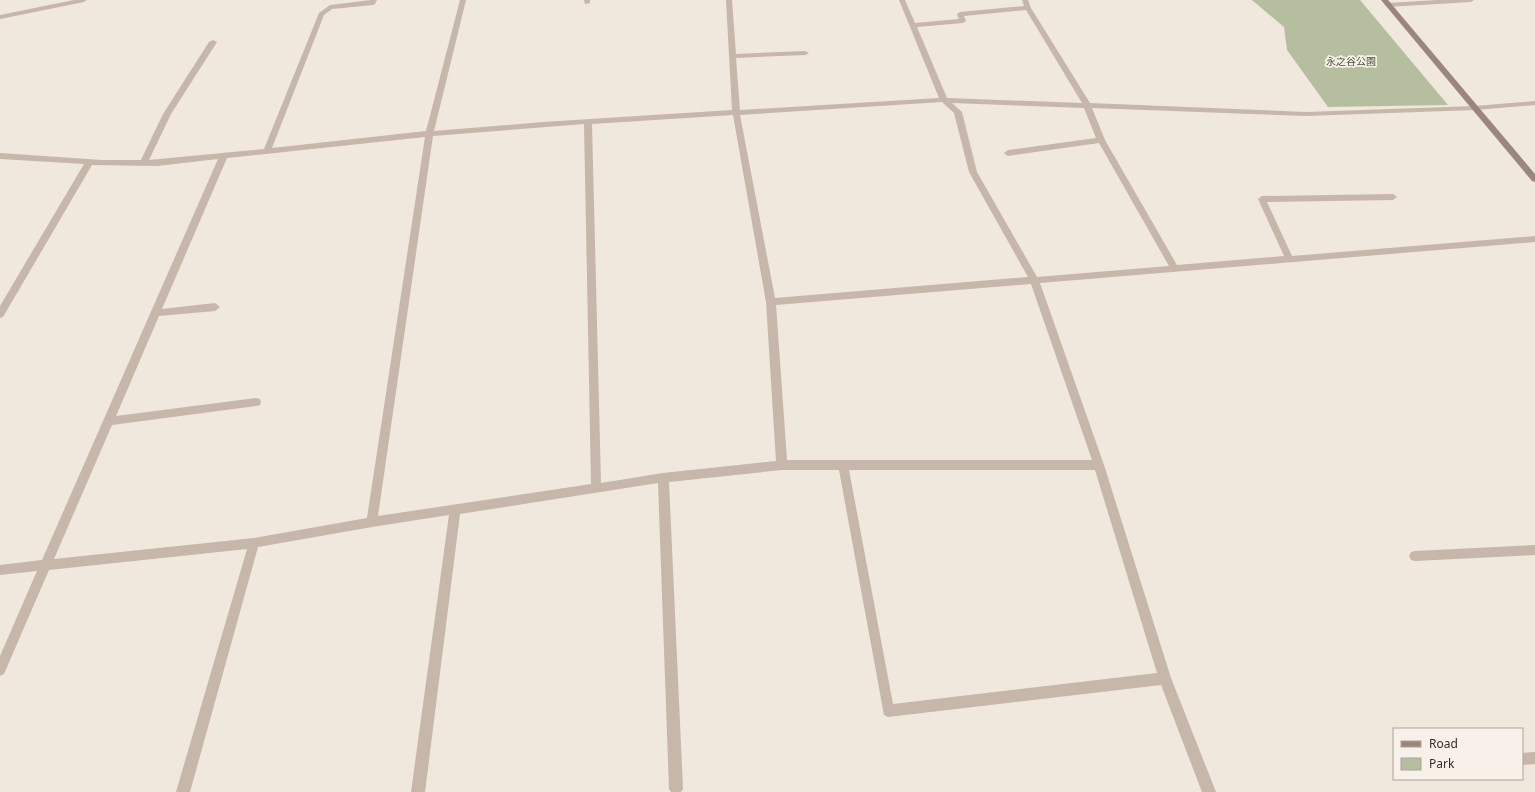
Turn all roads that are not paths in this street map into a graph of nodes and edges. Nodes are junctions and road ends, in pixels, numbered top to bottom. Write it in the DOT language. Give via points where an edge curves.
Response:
graph roads {
  1 [pos="84,0"];
  2 [pos="374,0"];
  3 [pos="463,0"];
  4 [pos="730,0"];
  5 [pos="902,0"];
  6 [pos="1025,0"];
  7 [pos="1471,0"];
  8 [pos="1386,2"];
  9 [pos="1028,8"];
  10 [pos="0,17"];
  11 [pos="912,25"];
  12 [pos="213,42"];
  13 [pos="804,53"];
  14 [pos="733,56"];
  15 [pos="944,100"];
  16 [pos="1535,103"];
  17 [pos="1087,105"];
  18 [pos="1475,108"];
  19 [pos="736,112"];
  20 [pos="588,122"];
  21 [pos="429,134"];
  22 [pos="1102,140"];
  23 [pos="267,151"];
  24 [pos="1008,153"];
  25 [pos="224,155"];
  26 [pos="0,156"];
  27 [pos="90,162"];
  28 [pos="144,163"];
  29 [pos="1535,179"];
  30 [pos="1393,197"];
  31 [pos="1535,239"];
  32 [pos="1290,260"];
  33 [pos="1175,269"];
  34 [pos="1035,281"];
  35 [pos="771,302"];
  36 [pos="215,306"];
  37 [pos="155,313"];
  38 [pos="0,314"];
  39 [pos="256,402"];
  40 [pos="108,421"];
  41 [pos="843,464"];
  42 [pos="782,465"];
  43 [pos="1099,465"];
  44 [pos="663,478"];
  45 [pos="596,488"];
  46 [pos="455,510"];
  47 [pos="372,522"];
  48 [pos="254,543"];
  49 [pos="1535,550"];
  50 [pos="1415,556"];
  51 [pos="45,565"];
  52 [pos="0,570"];
  53 [pos="0,670"];
  54 [pos="1165,678"];
  55 [pos="1535,758"];
  56 [pos="1523,759"];
  57 [pos="676,789"];
  58 [pos="183,792"];
  59 [pos="418,792"];
  60 [pos="1209,792"];
  1 -- 10 [label="street"];
  2 -- 23 [label="street" via="373,3 330,7 321,14"];
  3 -- 21 [label="street"];
  4 -- 14 [label="street"];
  5 -- 11 [label="street"];
  6 -- 9 [label="street"];
  7 -- 8 [label="street"];
  8 -- 18 [label="street"];
  9 -- 11 [label="street" via="960,14 962,21"];
  9 -- 17 [label="street"];
  11 -- 15 [label="street"];
  12 -- 28 [label="street" via="167,114"];
  13 -- 14 [label="street"];
  14 -- 19 [label="street"];
  15 -- 17 [label="street"];
  15 -- 19 [label="street"];
  15 -- 34 [label="street" via="958,112 973,172"];
  16 -- 18 [label="street"];
  17 -- 18 [label="street" via="1306,114"];
  17 -- 22 [label="street"];
  18 -- 29 [label="street"];
  19 -- 20 [label="street"];
  19 -- 35 [label="street"];
  20 -- 21 [label="street"];
  20 -- 45 [label="street"];
  21 -- 23 [label="street"];
  21 -- 47 [label="street"];
  22 -- 24 [label="street"];
  22 -- 33 [label="street"];
  23 -- 25 [label="street"];
  25 -- 28 [label="street"];
  25 -- 37 [label="street"];
  26 -- 27 [label="street"];
  27 -- 28 [label="street"];
  27 -- 38 [label="street"];
  30 -- 32 [label="street" via="1262,199"];
  31 -- 32 [label="street"];
  32 -- 33 [label="street"];
  33 -- 34 [label="street"];
  34 -- 35 [label="street"];
  34 -- 43 [label="street"];
  35 -- 42 [label="street"];
  36 -- 37 [label="street"];
  37 -- 40 [label="street"];
  39 -- 40 [label="street"];
  40 -- 51 [label="street"];
  41 -- 42 [label="street"];
  41 -- 43 [label="street"];
  41 -- 54 [label="street" via="888,711"];
  42 -- 44 [label="street"];
  43 -- 54 [label="street"];
  44 -- 45 [label="street"];
  44 -- 57 [label="street"];
  45 -- 46 [label="street"];
  46 -- 47 [label="street"];
  46 -- 59 [label="street"];
  47 -- 48 [label="street"];
  48 -- 51 [label="street"];
  48 -- 58 [label="street"];
  49 -- 50 [label="street"];
  51 -- 52 [label="street"];
  51 -- 53 [label="street"];
  54 -- 60 [label="street"];
  55 -- 56 [label="street"];
}
